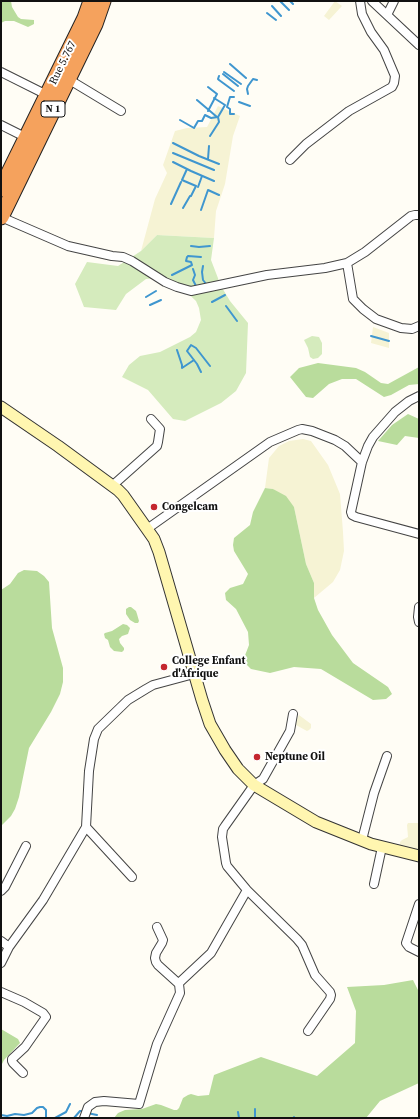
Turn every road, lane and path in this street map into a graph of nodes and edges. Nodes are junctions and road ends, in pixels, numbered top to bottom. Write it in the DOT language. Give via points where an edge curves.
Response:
graph roads {
  1 [pos="91,1"];
  2 [pos="103,1"];
  3 [pos="360,1"];
  4 [pos="372,1"];
  5 [pos="394,1"];
  6 [pos="387,15"];
  7 [pos="419,45"];
  8 [pos="1,72"];
  9 [pos="68,79"];
  10 [pos="47,95"];
  11 [pos="122,111"];
  12 [pos="1,124"];
  13 [pos="27,138"];
  14 [pos="290,160"];
  15 [pos="1,189"];
  16 [pos="419,215"];
  17 [pos="1,217"];
  18 [pos="347,263"];
  19 [pos="419,326"];
  20 [pos="419,396"];
  21 [pos="1,407"];
  22 [pos="151,419"];
  23 [pos="362,462"];
  24 [pos="112,486"];
  25 [pos="147,529"];
  26 [pos="419,534"];
  27 [pos="419,607"];
  28 [pos="419,622"];
  29 [pos="194,674"];
  30 [pos="293,714"];
  31 [pos="387,756"];
  32 [pos="254,786"];
  33 [pos="86,828"];
  34 [pos="362,840"];
  35 [pos="26,846"];
  36 [pos="382,847"];
  37 [pos="419,856"];
  38 [pos="132,877"];
  39 [pos="374,884"];
  40 [pos="247,890"];
  41 [pos="1,891"];
  42 [pos="419,904"];
  43 [pos="157,927"];
  44 [pos="1,941"];
  45 [pos="9,947"];
  46 [pos="419,952"];
  47 [pos="1,963"];
  48 [pos="179,984"];
  49 [pos="1,992"];
  50 [pos="308,1031"];
  51 [pos="23,1073"];
  52 [pos="84,1118"];
  1 -- 10 [label="highway, Rue 5.767"];
  2 -- 9 [label="highway, N 1" via="95,24"];
  3 -- 14 [label="street" via="362,14 384,50 395,76 394,83 392,87 349,111 306,144"];
  4 -- 6 [label="street"];
  5 -- 6 [label="street"];
  6 -- 7 [label="street"];
  8 -- 10 [label="street"];
  9 -- 11 [label="street"];
  9 -- 17 [label="highway, N 1"];
  10 -- 13 [label="highway, Rue 5.767"];
  12 -- 13 [label="street"];
  13 -- 15 [label="highway, Rue 5.767"];
  16 -- 18 [label="street" via="411,216 366,252"];
  17 -- 18 [label="street" via="68,246 123,257 165,282 191,292 267,275"];
  18 -- 19 [label="street" via="353,299 362,309 376,319 401,328 412,329"];
  20 -- 23 [label="street" via="390,417 373,437"];
  21 -- 24 [label="main road"];
  22 -- 24 [label="street" via="160,429 157,446"];
  23 -- 25 [label="street" via="335,440 312,431 298,430 270,442"];
  23 -- 26 [label="street" via="351,508 352,515"];
  24 -- 25 [label="main road" via="123,495"];
  25 -- 29 [label="main road" via="159,552"];
  27 -- 28 [label="street"];
  29 -- 32 [label="main road" via="210,724 238,769"];
  29 -- 33 [label="street" via="146,689 128,700 98,729 89,771"];
  30 -- 32 [label="street" via="287,737 263,779"];
  31 -- 34 [label="street"];
  32 -- 34 [label="main road" via="316,822"];
  32 -- 40 [label="street" via="223,829 222,837 227,866"];
  33 -- 38 [label="street"];
  33 -- 45 [label="street" via="43,900"];
  34 -- 36 [label="main road"];
  35 -- 41 [label="street"];
  36 -- 37 [label="main road"];
  36 -- 39 [label="street"];
  40 -- 48 [label="street" via="209,956"];
  40 -- 50 [label="street" via="302,945 316,975 330,992 330,999"];
  42 -- 46 [label="street" via="406,943"];
  43 -- 48 [label="street" via="162,943 156,953 156,962"];
  44 -- 45 [label="street"];
  45 -- 47 [label="street"];
  48 -- 52 [label="street" via="180,993 157,1044 139,1104 95,1102 88,1107"];
  49 -- 51 [label="street" via="24,1002 46,1017 25,1047 12,1059"];
}
